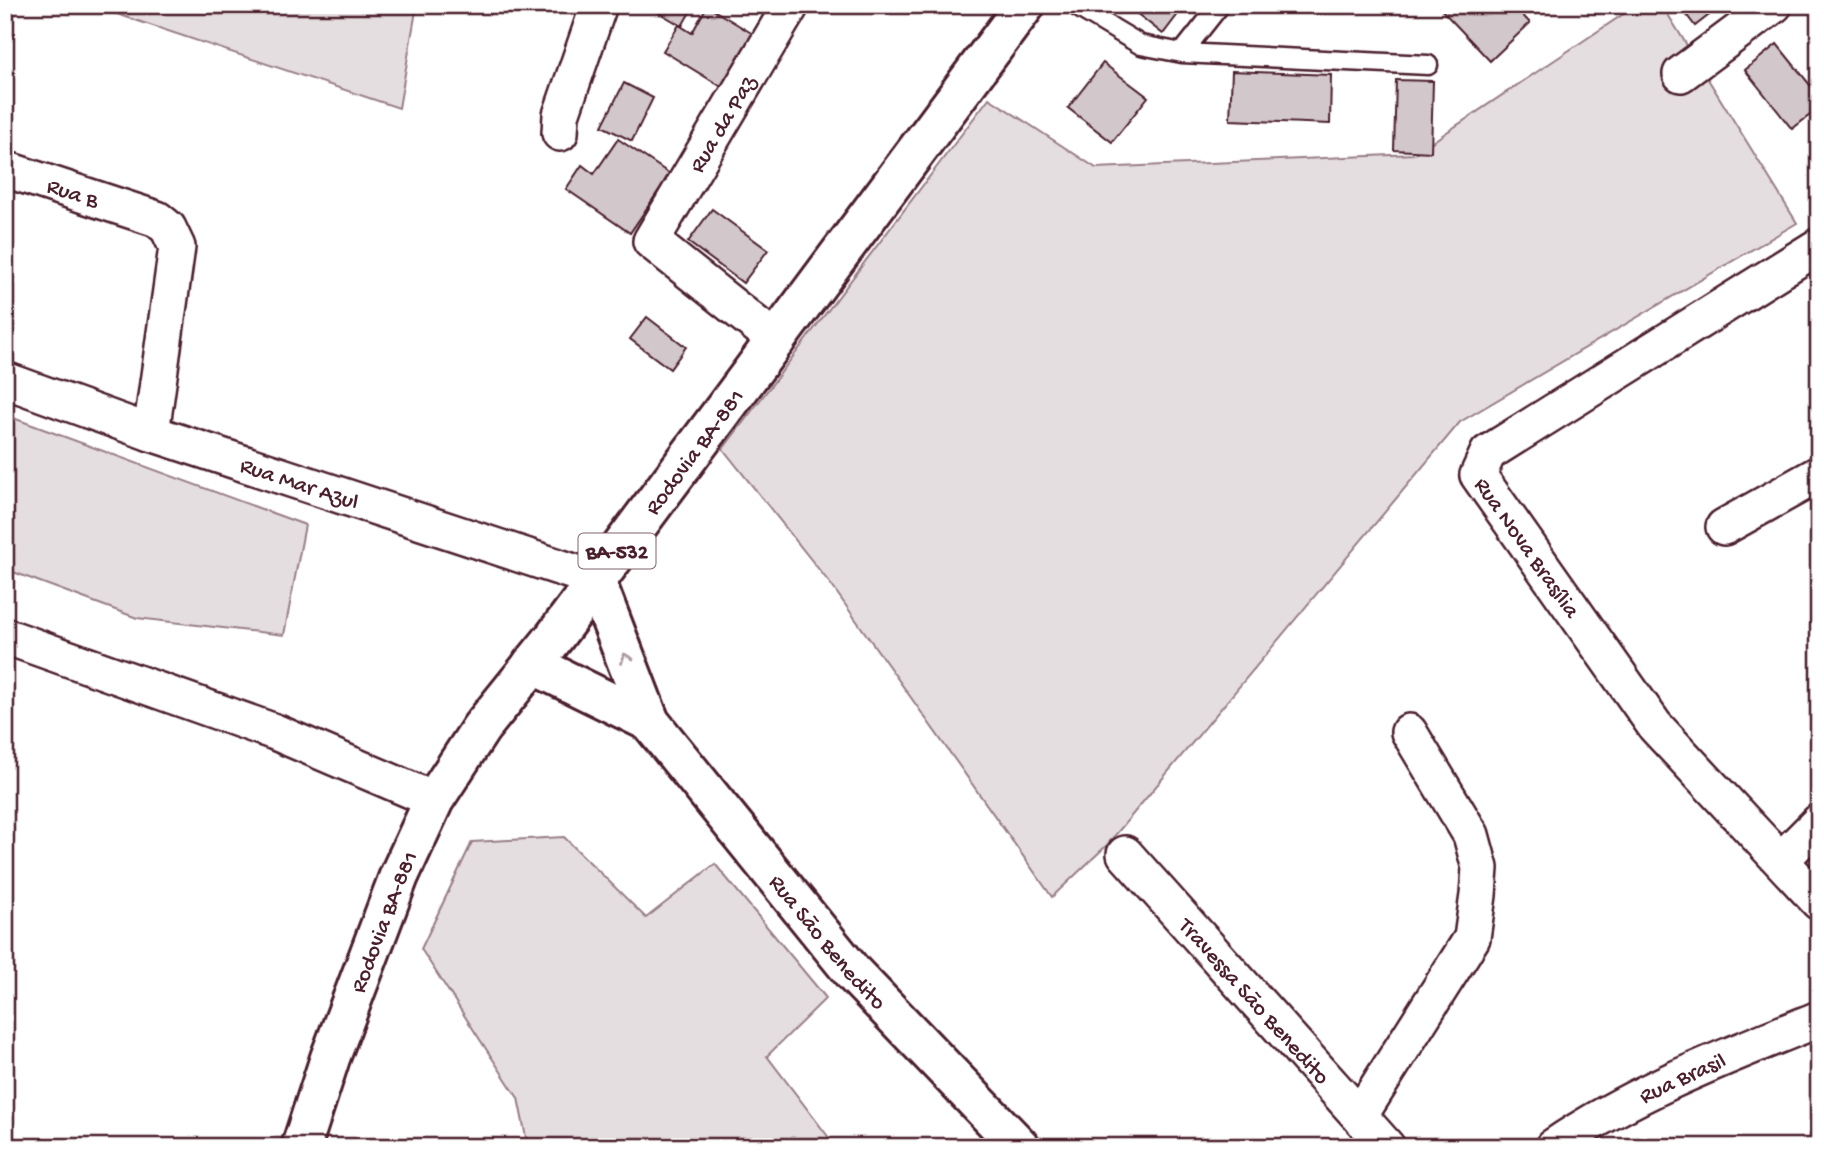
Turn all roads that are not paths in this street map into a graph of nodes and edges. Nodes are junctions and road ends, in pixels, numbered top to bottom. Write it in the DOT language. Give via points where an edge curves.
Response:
graph roads {
  1 [pos="598,5"];
  2 [pos="791,5"];
  3 [pos="1024,5"];
  4 [pos="1074,5"];
  5 [pos="1220,5"];
  6 [pos="1774,5"];
  7 [pos="1182,54"];
  8 [pos="1427,65"];
  9 [pos="1681,75"];
  10 [pos="560,133"];
  11 [pos="5,169"];
  12 [pos="1819,246"];
  13 [pos="777,341"];
  14 [pos="5,380"];
  15 [pos="151,433"];
  16 [pos="1819,474"];
  17 [pos="1724,527"];
  18 [pos="595,579"];
  19 [pos="5,636"];
  20 [pos="532,664"];
  21 [pos="650,722"];
  22 [pos="1409,732"];
  23 [pos="434,800"];
  24 [pos="1819,822"];
  25 [pos="1125,854"];
  26 [pos="1781,860"];
  27 [pos="1819,902"];
  28 [pos="1819,1019"];
  29 [pos="1360,1115"];
  30 [pos="301,1147"];
  31 [pos="1020,1147"];
  32 [pos="1387,1147"];
  33 [pos="1553,1147"];
  1 -- 10 [label="street" via="561,115"];
  2 -- 13 [label="street, Rua da Paz" via="651,241"];
  3 -- 13 [label="main road, Rodovia BA-881 / BA-532"];
  4 -- 7 [label="lane" via="1141,45"];
  5 -- 7 [label="lane"];
  6 -- 9 [label="street"];
  7 -- 8 [label="lane"];
  11 -- 15 [label="street, Rua B" via="140,212 168,228 177,247"];
  12 -- 26 [label="street, Rua Nova Brasília" via="1488,453 1478,475 1655,726"];
  13 -- 18 [label="main road, Rodovia BA-881 / BA-532"];
  14 -- 15 [label="street, Rua Mar Azul"];
  15 -- 18 [label="street, Rua Mar Azul"];
  16 -- 17 [label="street"];
  18 -- 20 [label="main road, Rodovia BA-881 / BA-532"];
  21 -- 18 [label="main road, Rua São Benedito, one-way"];
  19 -- 23 [label="street" via="275,732"];
  20 -- 21 [label="main road, Rua São Benedito"];
  20 -- 23 [label="main road, Rodovia BA-881 / BA-532" via="481,728"];
  21 -- 31 [label="main road, Rua São Benedito" via="853,973"];
  22 -- 29 [label="street" via="1471,835 1480,868 1472,938"];
  23 -- 30 [label="main road, Rodovia BA-881 / BA-532" via="390,899"];
  24 -- 26 [label="street"];
  25 -- 29 [label="street, Travessa São Benedito"];
  26 -- 27 [label="street, Rua Nova Brasília"];
  28 -- 33 [label="street, Rua Brasil" via="1681,1074"];
  29 -- 32 [label="street, Travessa São Benedito"];
}
